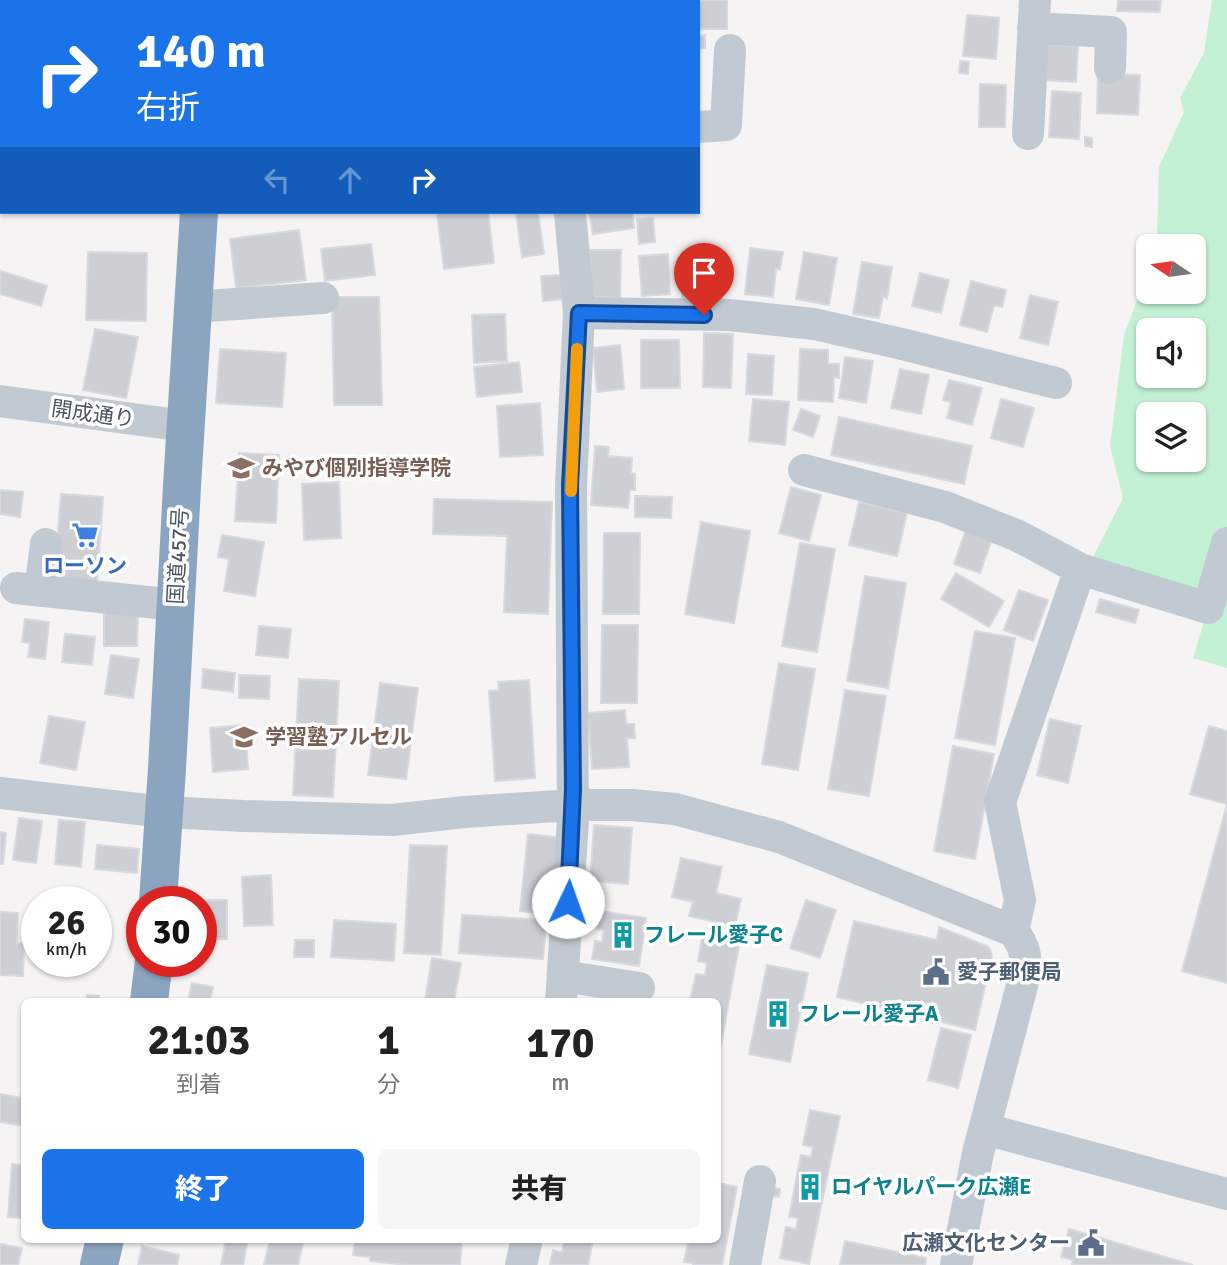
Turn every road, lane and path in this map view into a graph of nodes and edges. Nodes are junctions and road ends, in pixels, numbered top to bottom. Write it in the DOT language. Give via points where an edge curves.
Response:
graph roads {
  1 [pos="1034,14"];
  2 [pos="730,50"];
  3 [pos="1110,68"];
  4 [pos="700,127"];
  5 [pos="1028,134"];
  6 [pos="199,214"];
  7 [pos="570,214"];
  8 [pos="323,298"];
  9 [pos="193,307"];
  10 [pos="579,313"];
  11 [pos="1056,383"];
  12 [pos="0,401"];
  13 [pos="185,426"];
  14 [pos="804,470"];
  15 [pos="1227,543"];
  16 [pos="46,544"];
  17 [pos="1080,569"];
  18 [pos="176,606"];
  19 [pos="0,793"];
  20 [pos="573,805"];
  21 [pos="164,812"];
  22 [pos="159,886"];
  23 [pos="1013,931"];
  24 [pos="152,977"];
  25 [pos="562,988"];
  26 [pos="639,988"];
  27 [pos="149,998"];
  28 [pos="985,1129"];
  29 [pos="760,1181"];
  30 [pos="1227,1194"];
  31 [pos="104,1243"];
  32 [pos="526,1243"];
  33 [pos="99,1265"];
  34 [pos="521,1265"];
  35 [pos="745,1265"];
  36 [pos="956,1265"];
  1 -- 3 [label="street" via="1111,32"];
  1 -- 5 [label="street"];
  2 -- 4 [label="street" via="726,125"];
  6 -- 9 [label="highway, 国道457号"];
  7 -- 10 [label="street"];
  8 -- 9 [label="street"];
  9 -- 13 [label="highway, 国道457号"];
  10 -- 11 [label="street" via="729,315 814,324"];
  10 -- 20 [label="street" via="570,485"];
  12 -- 13 [label="street, 開成通り"];
  13 -- 18 [label="highway, 国道457号"];
  14 -- 17 [label="street" via="945,506 1016,535"];
  15 -- 17 [label="street" via="1208,608"];
  16 -- 18 [label="street" via="28,589"];
  17 -- 23 [label="street" via="1000,802 1020,900"];
  18 -- 21 [label="highway, 国道457号"];
  19 -- 21 [label="street"];
  20 -- 21 [label="street" via="392,820"];
  20 -- 23 [label="street" via="676,809 779,837"];
  20 -- 25 [label="street"];
  21 -- 22 [label="highway, 国道457号"];
  23 -- 28 [label="street" via="1025,952 1026,965"];
  24 -- 27 [label="highway"];
  25 -- 26 [label="street"];
  28 -- 30 [label="street"];
  28 -- 36 [label="street"];
  29 -- 35 [label="street"];
  31 -- 33 [label="highway"];
  32 -- 34 [label="street"];
}
